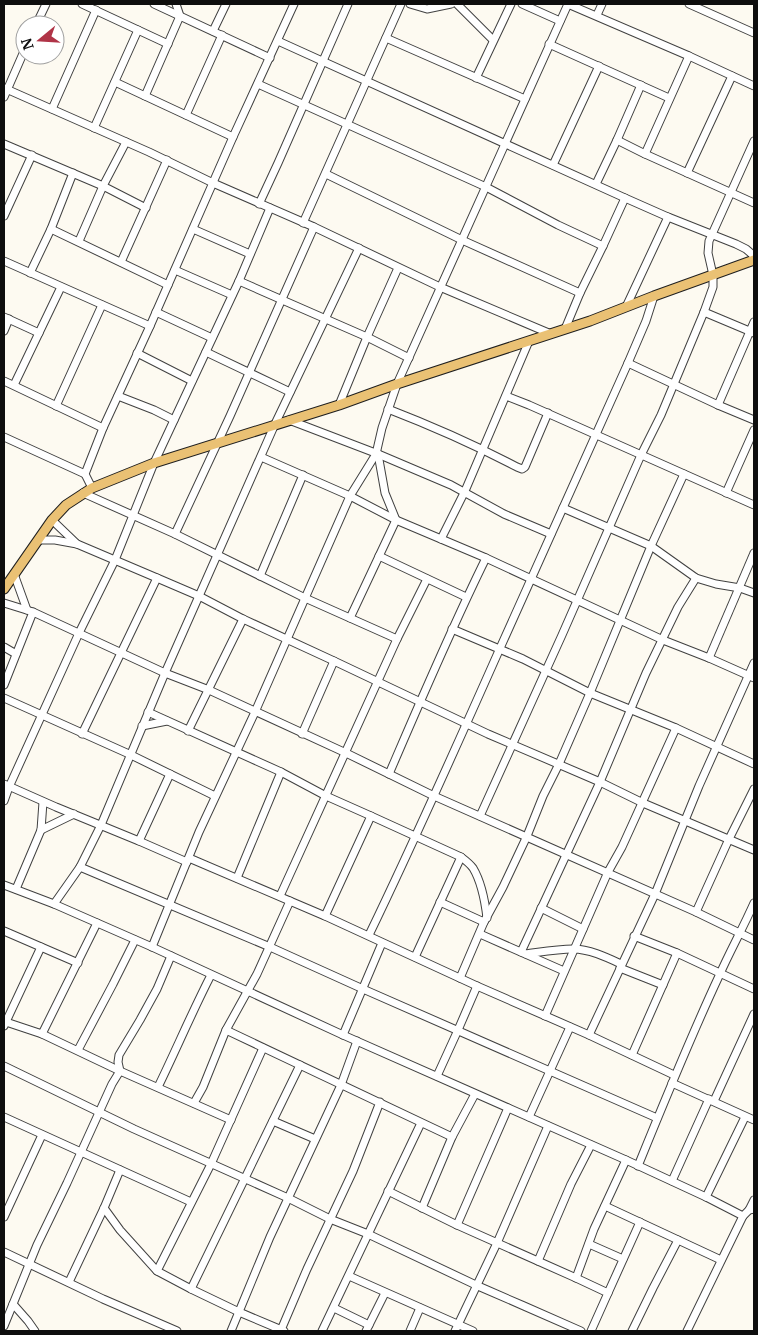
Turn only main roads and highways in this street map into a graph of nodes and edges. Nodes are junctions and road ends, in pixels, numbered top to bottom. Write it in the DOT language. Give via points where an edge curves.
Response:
graph roads {
  1 [pos="754,258"];
  2 [pos="4,589"];
  1 -- 2 [label="main road" via="551,334 154,463 92,488 66,505 52,520"];
}
